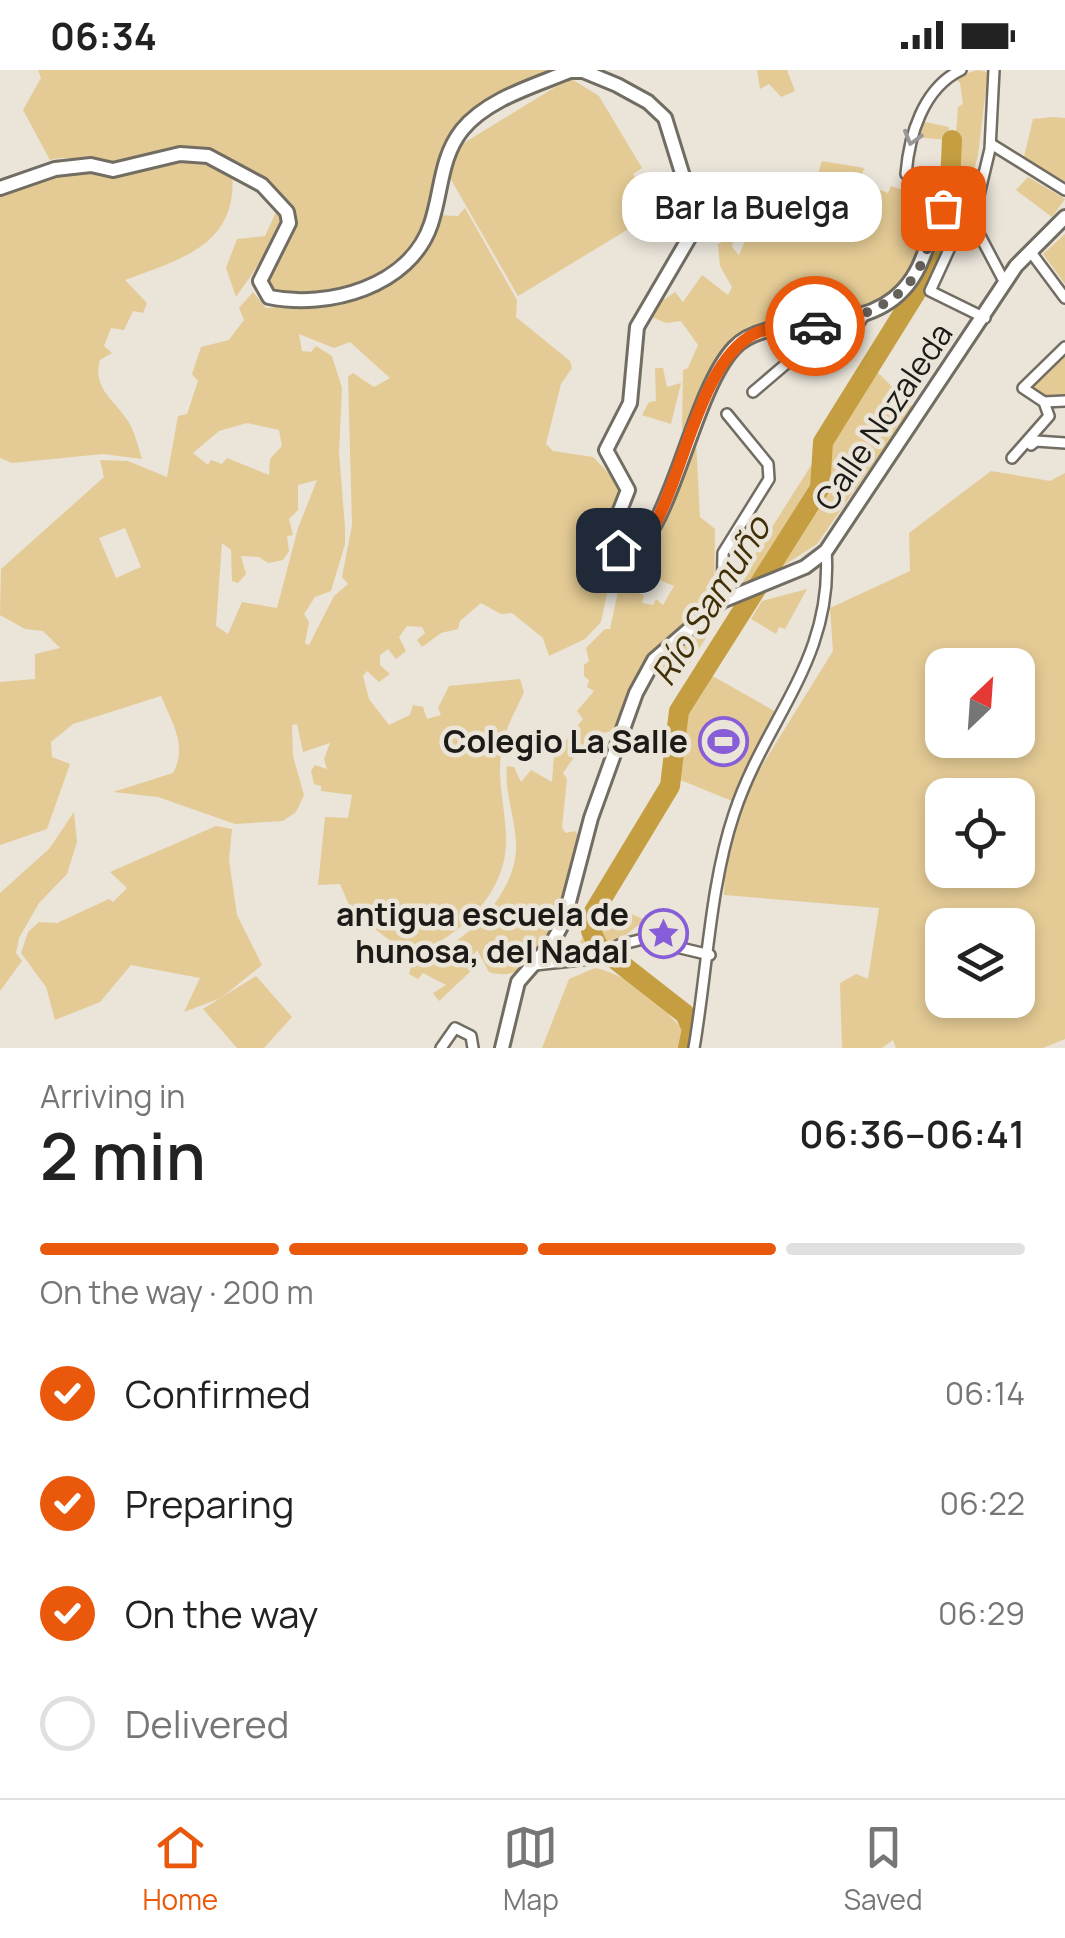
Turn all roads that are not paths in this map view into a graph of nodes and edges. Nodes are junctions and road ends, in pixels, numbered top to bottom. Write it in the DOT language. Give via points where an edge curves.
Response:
graph roads {
  1 [pos="962,70"];
  2 [pos="994,70"];
  3 [pos="991,144"];
  4 [pos="0,188"];
  5 [pos="1065,190"];
  6 [pos="943,208"];
  7 [pos="968,213"];
  8 [pos="1065,218"];
  9 [pos="1030,251"];
  10 [pos="1004,283"];
  11 [pos="1065,298"];
  12 [pos="866,312"];
  13 [pos="986,318"];
  14 [pos="1065,347"];
  15 [pos="754,392"];
  16 [pos="1065,400"];
  17 [pos="1044,402"];
  18 [pos="727,414"];
  19 [pos="1065,443"];
  20 [pos="826,551"];
  21 [pos="719,605"];
  22 [pos="710,955"];
  23 [pos="528,965"];
  24 [pos="441,1048"];
  25 [pos="474,1048"];
  26 [pos="502,1048"];
  27 [pos="694,1048"];
  1 -- 6 [label="street, one-way" via="940,85 908,145 906,174"];
  2 -- 3 [label="street"];
  3 -- 5 [label="street"];
  3 -- 7 [label="street" via="978,199"];
  4 -- 12 [label="street" via="55,168 90,164 113,170 180,154 208,156 262,185 288,212 289,224 260,281 269,297 358,292 380,285 421,244 448,152 485,109 570,71 648,102 665,118 694,212 690,238 637,327 630,403 606,450 628,490 614,528 618,550 628,556 640,550 657,522 688,436 734,348 757,332"];
  6 -- 7 [label="street"];
  6 -- 12 [label="street" via="921,265 902,292"];
  7 -- 10 [label="street"];
  7 -- 13 [label="street" via="930,291"];
  8 -- 9 [label="street, Calle Nozaleda"];
  9 -- 10 [label="street, Calle Nozaleda"];
  9 -- 11 [label="street"];
  10 -- 13 [label="street, Calle Nozaleda"];
  12 -- 15 [label="street" via="838,357 787,363"];
  13 -- 20 [label="street, Calle Nozaleda"];
  14 -- 17 [label="street" via="1023,388"];
  16 -- 17 [label="street"];
  17 -- 19 [label="street" via="1049,416 1012,458 1036,441"];
  18 -- 21 [label="street" via="768,464 769,480 722,552"];
  20 -- 21 [label="street, Calle Nozaleda"];
  20 -- 22 [label="street" via="829,589 820,631 728,832"];
  21 -- 23 [label="street, Calle Nozaleda" via="668,646 644,676 590,818 564,921"];
  22 -- 23 [label="street" via="653,940 619,944 598,958"];
  22 -- 27 [label="street"];
  23 -- 26 [label="street"];
  24 -- 25 [label="street" via="455,1028 471,1036"];
}
